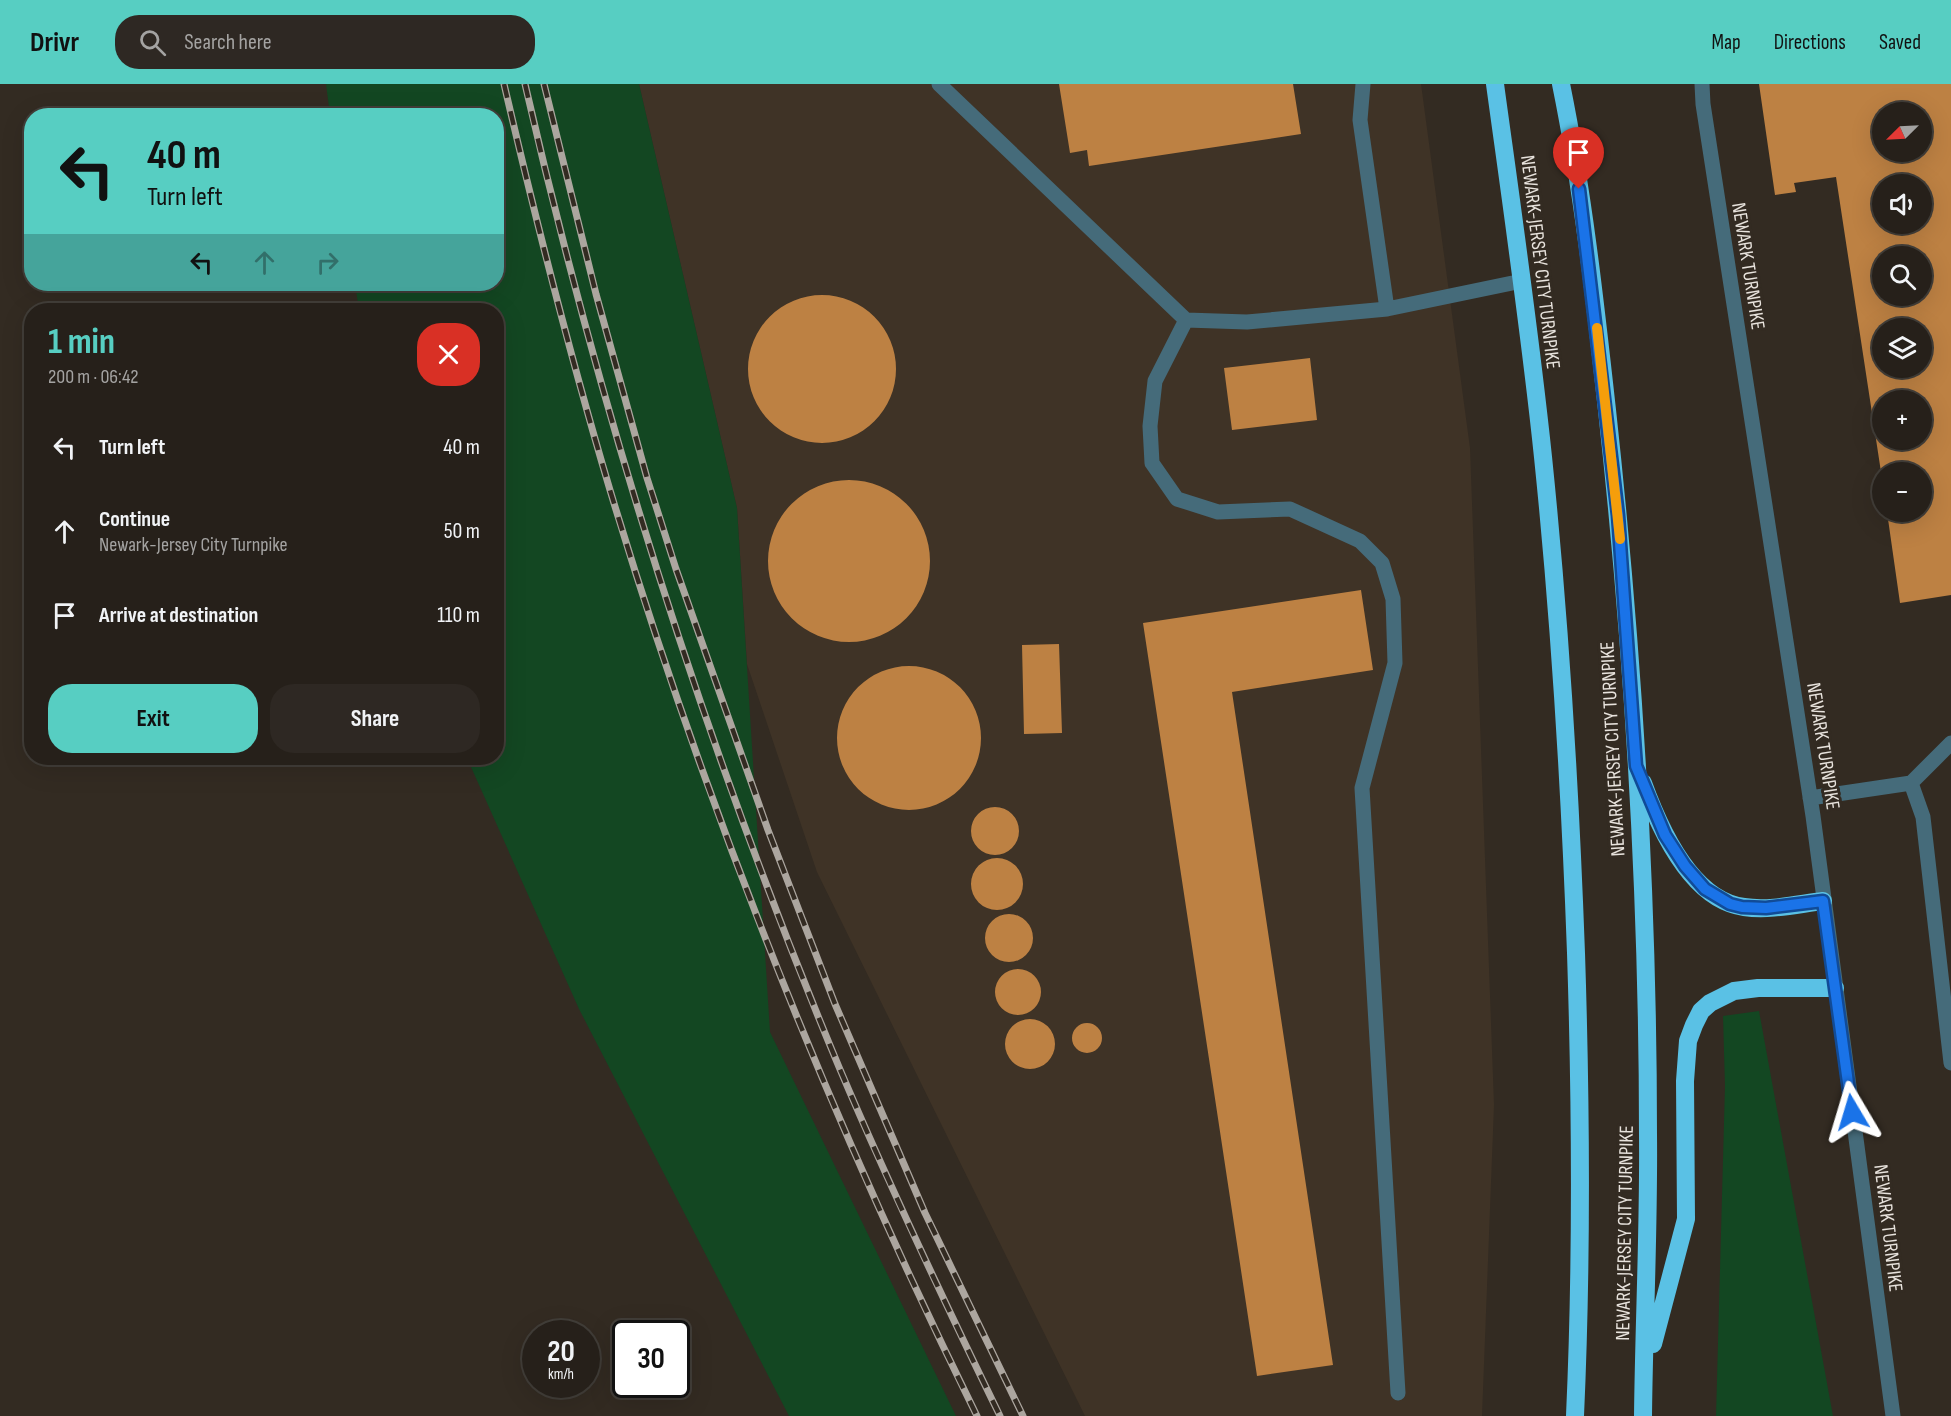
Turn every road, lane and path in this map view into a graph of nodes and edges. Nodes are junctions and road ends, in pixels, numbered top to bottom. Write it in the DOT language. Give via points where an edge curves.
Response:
graph roads {
  1 [pos="939,84"];
  2 [pos="1363,84"];
  3 [pos="1495,84"];
  4 [pos="1562,84"];
  5 [pos="1573,84"];
  6 [pos="1702,84"];
  7 [pos="1574,147"];
  8 [pos="1522,282"];
  9 [pos="1388,309"];
  10 [pos="1186,320"];
  11 [pos="1951,743"];
  12 [pos="1636,766"];
  13 [pos="1911,783"];
  14 [pos="1810,798"];
  15 [pos="1823,901"];
  16 [pos="1835,988"];
  17 [pos="1951,1063"];
  18 [pos="1643,1381"];
  19 [pos="1398,1393"];
  20 [pos="1575,1416"];
  21 [pos="1643,1416"];
  22 [pos="1893,1416"];
  1 -- 10 [label="street"];
  2 -- 9 [label="street" via="1360,120"];
  3 -- 8 [label="highway, NEWARK-JERSEY CITY TURNPIKE"];
  4 -- 7 [label="highway, NEWARK-JERSEY CITY TURNPIKE"];
  5 -- 7 [label="highway"];
  6 -- 14 [label="street, NEWARK TURNPIKE"];
  7 -- 12 [label="highway, NEWARK-JERSEY CITY TURNPIKE" via="1614,475"];
  8 -- 9 [label="street"];
  8 -- 20 [label="highway, NEWARK-JERSEY CITY TURNPIKE" via="1555,578 1574,888 1580,1133"];
  9 -- 10 [label="street" via="1247,322"];
  10 -- 19 [label="street" via="1155,381 1150,426 1152,463 1177,499 1218,512 1290,509 1360,541 1382,563 1393,599 1395,663 1362,788"];
  11 -- 13 [label="street"];
  12 -- 15 [label="highway" via="1665,835 1705,889 1742,907"];
  12 -- 18 [label="highway, NEWARK-JERSEY CITY TURNPIKE" via="1648,1131"];
  13 -- 14 [label="street"];
  13 -- 17 [label="street" via="1923,817"];
  14 -- 15 [label="street, NEWARK TURNPIKE"];
  15 -- 16 [label="street, NEWARK TURNPIKE"];
  16 -- 18 [label="highway" via="1758,988 1734,992 1710,1003 1694,1025 1688,1041 1685,1081 1686,1219"];
  16 -- 22 [label="street, NEWARK TURNPIKE"];
  18 -- 21 [label="highway, NEWARK-JERSEY CITY TURNPIKE"];
}
